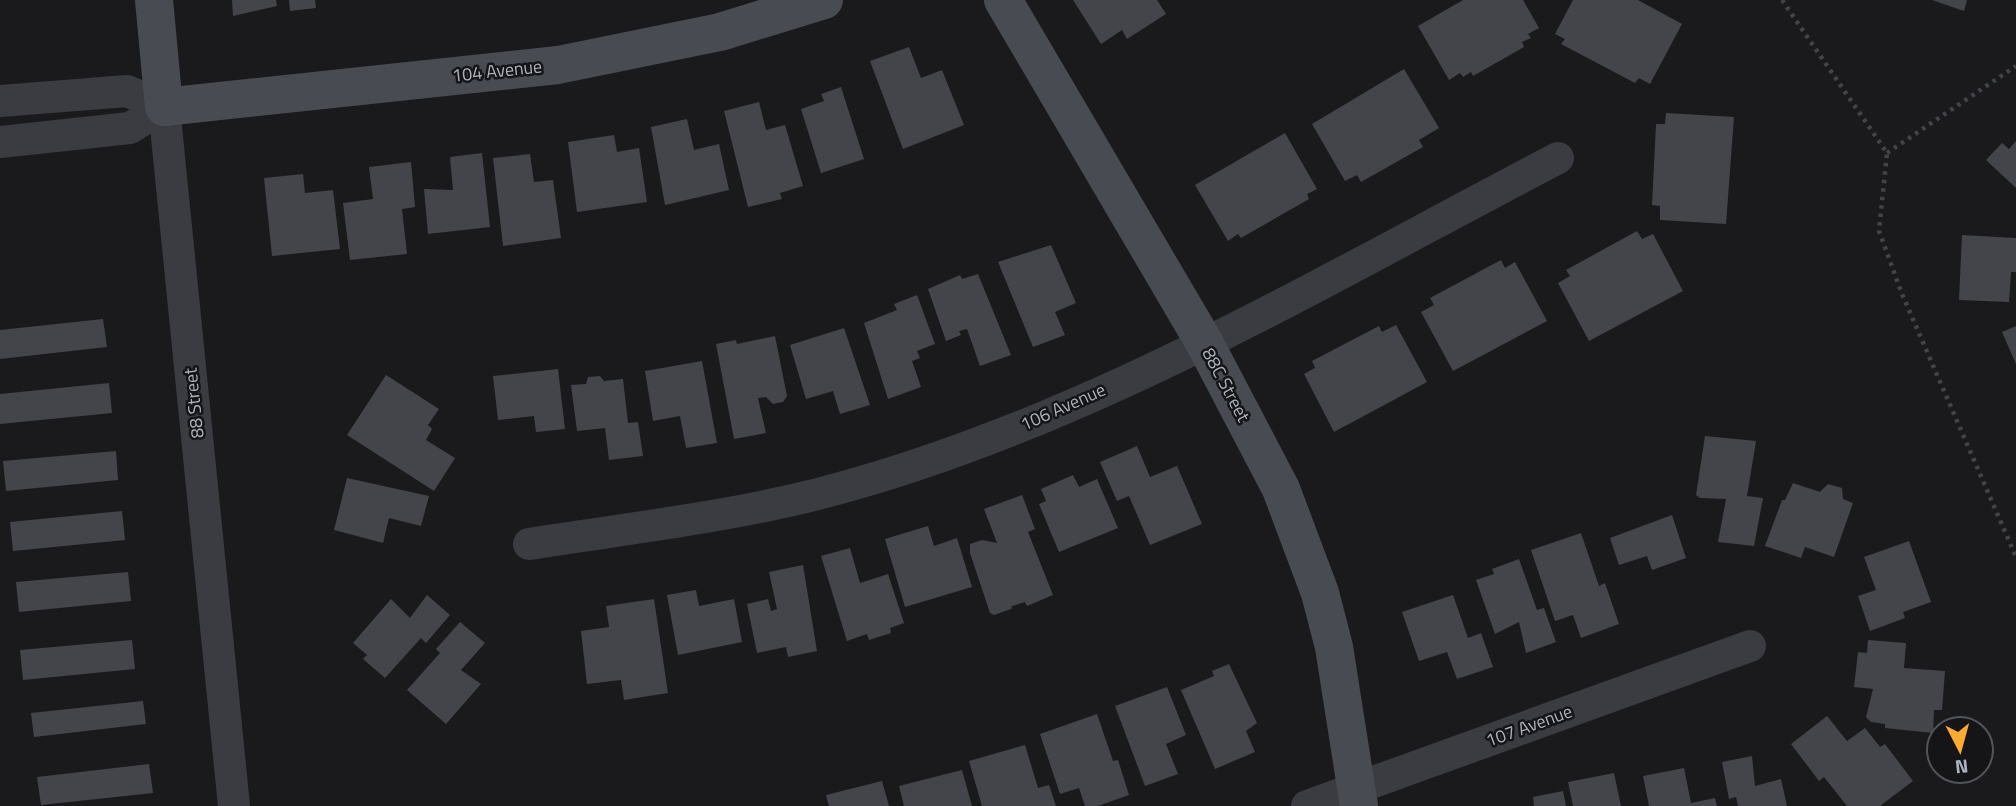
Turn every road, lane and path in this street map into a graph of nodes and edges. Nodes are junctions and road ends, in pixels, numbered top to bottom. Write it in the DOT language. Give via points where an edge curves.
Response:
graph roads {
  1 [pos="154,0"];
  2 [pos="824,0"];
  3 [pos="1003,0"];
  4 [pos="1782,0"];
  5 [pos="2016,66"];
  6 [pos="0,102"];
  7 [pos="164,107"];
  8 [pos="0,142"];
  9 [pos="1887,153"];
  10 [pos="1558,158"];
  11 [pos="1204,342"];
  12 [pos="529,544"];
  13 [pos="2016,557"];
  14 [pos="1750,646"];
  15 [pos="1358,797"];
  16 [pos="234,806"];
  17 [pos="1307,806"];
  1 -- 7 [label="street, 88 Street"];
  2 -- 7 [label="street, 104 Avenue" via="720,32 558,65"];
  3 -- 11 [label="street, 88C Street"];
  4 -- 9 [label="path"];
  5 -- 9 [label="path"];
  6 -- 7 [label="street" via="127,91"];
  7 -- 8 [label="street" via="130,128"];
  7 -- 16 [label="street, 88 Street"];
  9 -- 13 [label="path" via="1879,231 1902,295"];
  10 -- 11 [label="street, 106 Avenue"];
  11 -- 12 [label="street, 106 Avenue" via="1037,420 814,495"];
  11 -- 15 [label="street, 88C Street" via="1281,489 1316,581 1334,647"];
  14 -- 15 [label="street, 107 Avenue"];
  15 -- 17 [label="street, 107 Avenue"];
}
